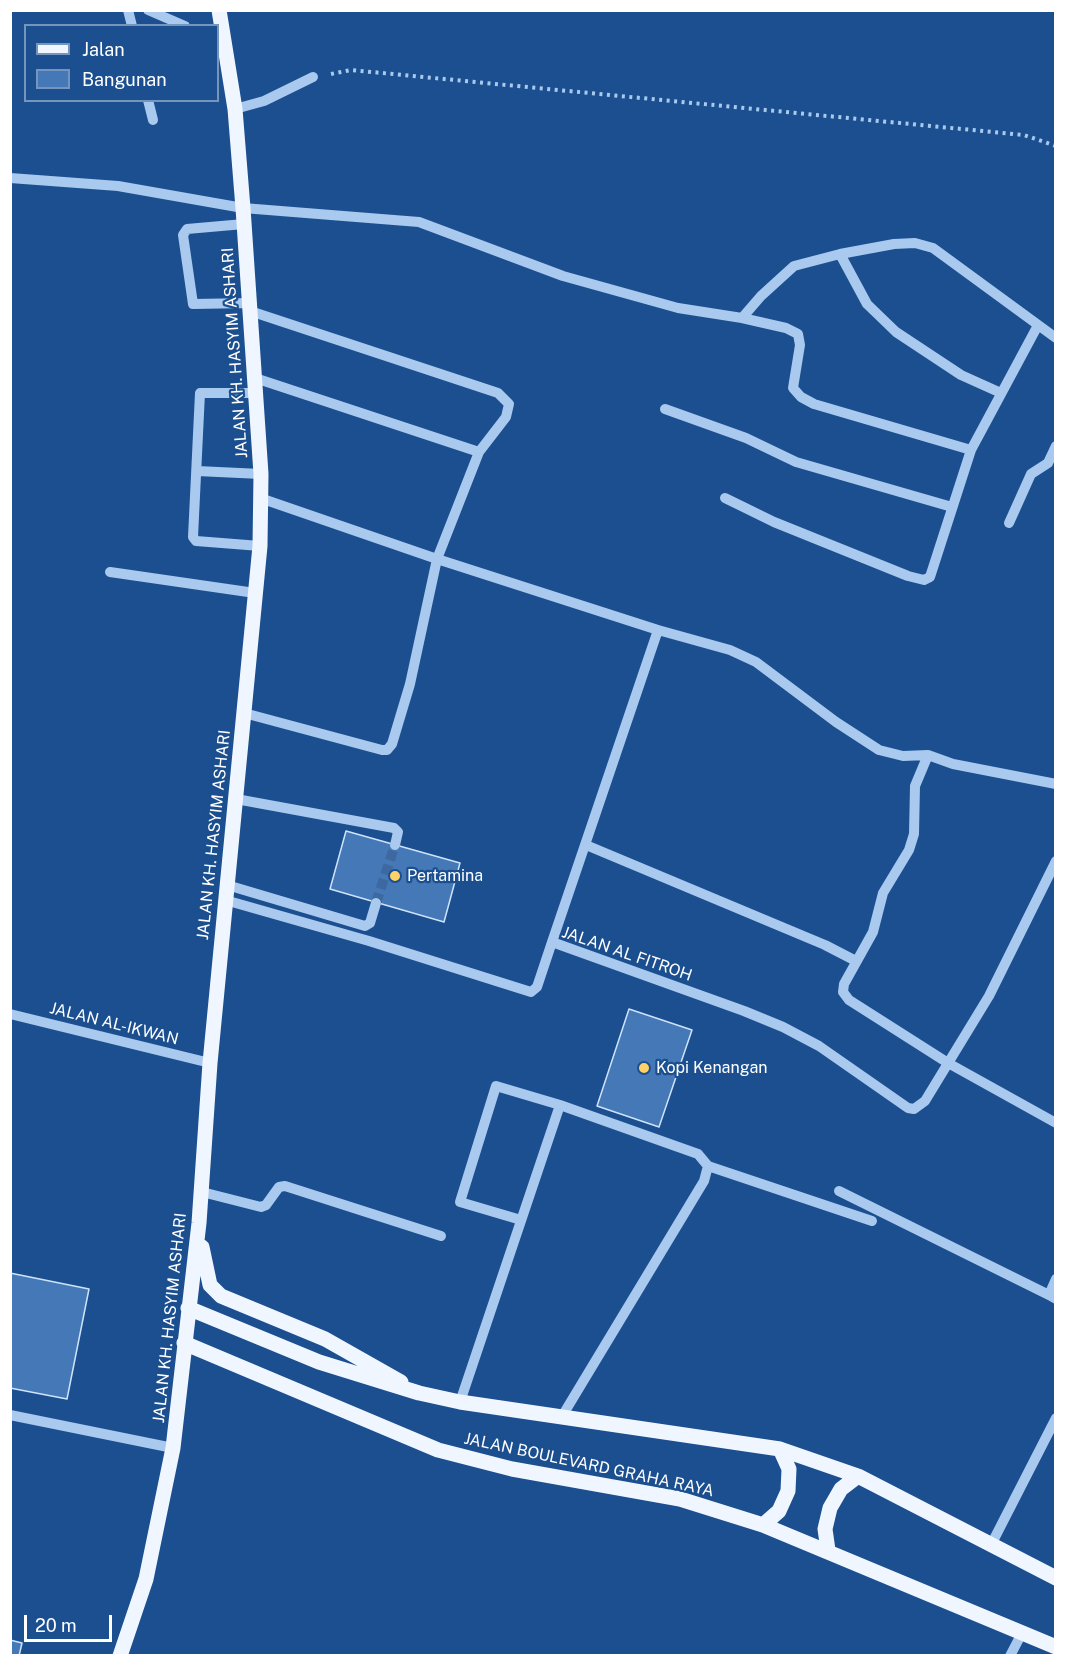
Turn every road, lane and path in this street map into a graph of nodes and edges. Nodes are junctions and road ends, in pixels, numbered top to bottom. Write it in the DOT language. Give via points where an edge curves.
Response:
graph roads {
  1 [pos="148,10"];
  2 [pos="219,10"];
  3 [pos="180,24"];
  4 [pos="221,36"];
  5 [pos="313,77"];
  6 [pos="148,102"];
  7 [pos="235,108"];
  8 [pos="153,120"];
  9 [pos="1056,146"];
  10 [pos="10,178"];
  11 [pos="243,208"];
  12 [pos="244,224"];
  13 [pos="840,254"];
  14 [pos="250,307"];
  15 [pos="742,318"];
  16 [pos="1037,327"];
  17 [pos="1056,338"];
  18 [pos="255,378"];
  19 [pos="256,393"];
  20 [pos="1000,393"];
  21 [pos="665,409"];
  22 [pos="1056,446"];
  23 [pos="971,450"];
  24 [pos="479,452"];
  25 [pos="197,471"];
  26 [pos="261,474"];
  27 [pos="261,498"];
  28 [pos="725,498"];
  29 [pos="952,507"];
  30 [pos="1009,523"];
  31 [pos="260,546"];
  32 [pos="437,559"];
  33 [pos="110,572"];
  34 [pos="255,593"];
  35 [pos="658,630"];
  36 [pos="244,713"];
  37 [pos="928,755"];
  38 [pos="1056,784"];
  39 [pos="236,799"];
  40 [pos="395,845"];
  41 [pos="586,845"];
  42 [pos="1056,861"];
  43 [pos="226,893"];
  44 [pos="376,903"];
  45 [pos="552,942"];
  46 [pos="856,961"];
  47 [pos="10,1014"];
  48 [pos="210,1063"];
  49 [pos="948,1063"];
  50 [pos="560,1105"];
  51 [pos="1056,1123"];
  52 [pos="708,1166"];
  53 [pos="839,1191"];
  54 [pos="202,1192"];
  55 [pos="521,1220"];
  56 [pos="872,1221"];
  57 [pos="199,1223"];
  58 [pos="441,1236"];
  59 [pos="1056,1279"];
  60 [pos="1052,1297"];
  61 [pos="188,1308"];
  62 [pos="184,1343"];
  63 [pos="419,1393"];
  64 [pos="460,1402"];
  65 [pos="10,1415"];
  66 [pos="561,1418"];
  67 [pos="1056,1418"];
  68 [pos="173,1448"];
  69 [pos="780,1449"];
  70 [pos="858,1476"];
  71 [pos="762,1525"];
  72 [pos="991,1545"];
  73 [pos="828,1550"];
  74 [pos="1056,1578"];
  75 [pos="1022,1633"];
  76 [pos="1056,1647"];
  77 [pos="120,1656"];
  78 [pos="1010,1656"];
  1 -- 3 [label="street"];
  2 -- 4 [label="main road, JALAN KH. HASYIM ASHARI"];
  4 -- 7 [label="main road, JALAN KH. HASYIM ASHARI"];
  5 -- 7 [label="street" via="264,101"];
  5 -- 9 [label="path" via="351,70 1024,135"];
  6 -- 8 [label="street"];
  7 -- 11 [label="main road, JALAN KH. HASYIM ASHARI"];
  10 -- 11 [label="street" via="118,186"];
  11 -- 12 [label="main road, JALAN KH. HASYIM ASHARI"];
  11 -- 15 [label="street" via="419,222 564,276 678,308"];
  12 -- 14 [label="main road, JALAN KH. HASYIM ASHARI"];
  12 -- 14 [label="street" via="187,229 183,235 193,304"];
  13 -- 15 [label="street" via="794,266"];
  13 -- 16 [label="street" via="894,244 915,243 933,248"];
  13 -- 20 [label="street" via="867,304 896,332 962,375"];
  14 -- 18 [label="main road, JALAN KH. HASYIM ASHARI"];
  14 -- 24 [label="street" via="498,393 509,404 506,417"];
  15 -- 23 [label="street" via="798,334 800,345 793,388 801,397"];
  16 -- 17 [label="street"];
  16 -- 20 [label="street"];
  18 -- 19 [label="main road, JALAN KH. HASYIM ASHARI"];
  18 -- 24 [label="street"];
  19 -- 25 [label="street" via="200,393"];
  19 -- 26 [label="main road, JALAN KH. HASYIM ASHARI"];
  20 -- 23 [label="street"];
  21 -- 29 [label="street" via="746,438 796,462"];
  22 -- 30 [label="street" via="1048,463 1031,474"];
  23 -- 29 [label="street"];
  24 -- 32 [label="street"];
  25 -- 26 [label="street"];
  25 -- 31 [label="street" via="195,540"];
  26 -- 27 [label="main road, JALAN KH. HASYIM ASHARI"];
  27 -- 31 [label="main road, JALAN KH. HASYIM ASHARI"];
  27 -- 32 [label="street"];
  28 -- 29 [label="street" via="774,522 924,580 934,570"];
  31 -- 34 [label="main road, JALAN KH. HASYIM ASHARI"];
  32 -- 35 [label="street"];
  32 -- 36 [label="street" via="410,684 387,750"];
  33 -- 34 [label="street"];
  34 -- 36 [label="main road, JALAN KH. HASYIM ASHARI"];
  35 -- 37 [label="street" via="730,650 756,662 879,750 903,756"];
  35 -- 41 [label="street"];
  36 -- 39 [label="main road, JALAN KH. HASYIM ASHARI"];
  37 -- 38 [label="street" via="953,764"];
  37 -- 46 [label="street" via="915,786 914,834 909,850 883,893 873,932"];
  39 -- 40 [label="street" via="394,828 398,832"];
  39 -- 43 [label="main road, JALAN KH. HASYIM ASHARI"];
  41 -- 45 [label="street"];
  41 -- 46 [label="street"];
  42 -- 49 [label="street" via="989,996"];
  43 -- 44 [label="street" via="365,926 370,923"];
  43 -- 45 [label="street, JALAN AL FITROH" via="531,992 537,987"];
  43 -- 48 [label="main road, JALAN KH. HASYIM ASHARI"];
  45 -- 49 [label="street, JALAN AL FITROH" via="744,1011 819,1046 908,1108 920,1107"];
  46 -- 49 [label="street" via="844,984 843,992 849,1000"];
  47 -- 48 [label="street, JALAN AL-IKWAN"];
  48 -- 54 [label="main road, JALAN KH. HASYIM ASHARI"];
  49 -- 51 [label="street"];
  50 -- 52 [label="street" via="698,1154"];
  50 -- 55 [label="street"];
  50 -- 55 [label="street" via="496,1086 460,1202"];
  52 -- 56 [label="street"];
  52 -- 66 [label="street" via="704,1181"];
  53 -- 60 [label="street"];
  54 -- 57 [label="main road, JALAN KH. HASYIM ASHARI"];
  54 -- 58 [label="street" via="261,1207 279,1187 285,1186"];
  55 -- 64 [label="street"];
  57 -- 61 [label="main road, JALAN KH. HASYIM ASHARI"];
  57 -- 63 [label="main road" via="204,1268 210,1285 221,1296 325,1339"];
  59 -- 60 [label="street"];
  61 -- 62 [label="main road, JALAN KH. HASYIM ASHARI"];
  61 -- 63 [label="main road" via="319,1362"];
  62 -- 68 [label="main road, JALAN KH. HASYIM ASHARI"];
  62 -- 71 [label="main road, JALAN BOULEVARD GRAHA RAYA" via="438,1450 512,1469 680,1499"];
  63 -- 64 [label="main road"];
  64 -- 66 [label="main road"];
  65 -- 68 [label="street"];
  66 -- 69 [label="main road"];
  67 -- 72 [label="street"];
  68 -- 77 [label="main road, JALAN KH. HASYIM ASHARI" via="146,1579"];
  69 -- 70 [label="main road"];
  69 -- 71 [label="main road" via="789,1469 788,1491 779,1511"];
  70 -- 72 [label="main road"];
  70 -- 73 [label="main road" via="841,1489 830,1508 825,1529"];
  71 -- 73 [label="main road, JALAN BOULEVARD GRAHA RAYA"];
  72 -- 74 [label="main road"];
  73 -- 75 [label="main road, JALAN BOULEVARD GRAHA RAYA"];
  75 -- 76 [label="main road, JALAN BOULEVARD GRAHA RAYA"];
  75 -- 78 [label="street"];
}
